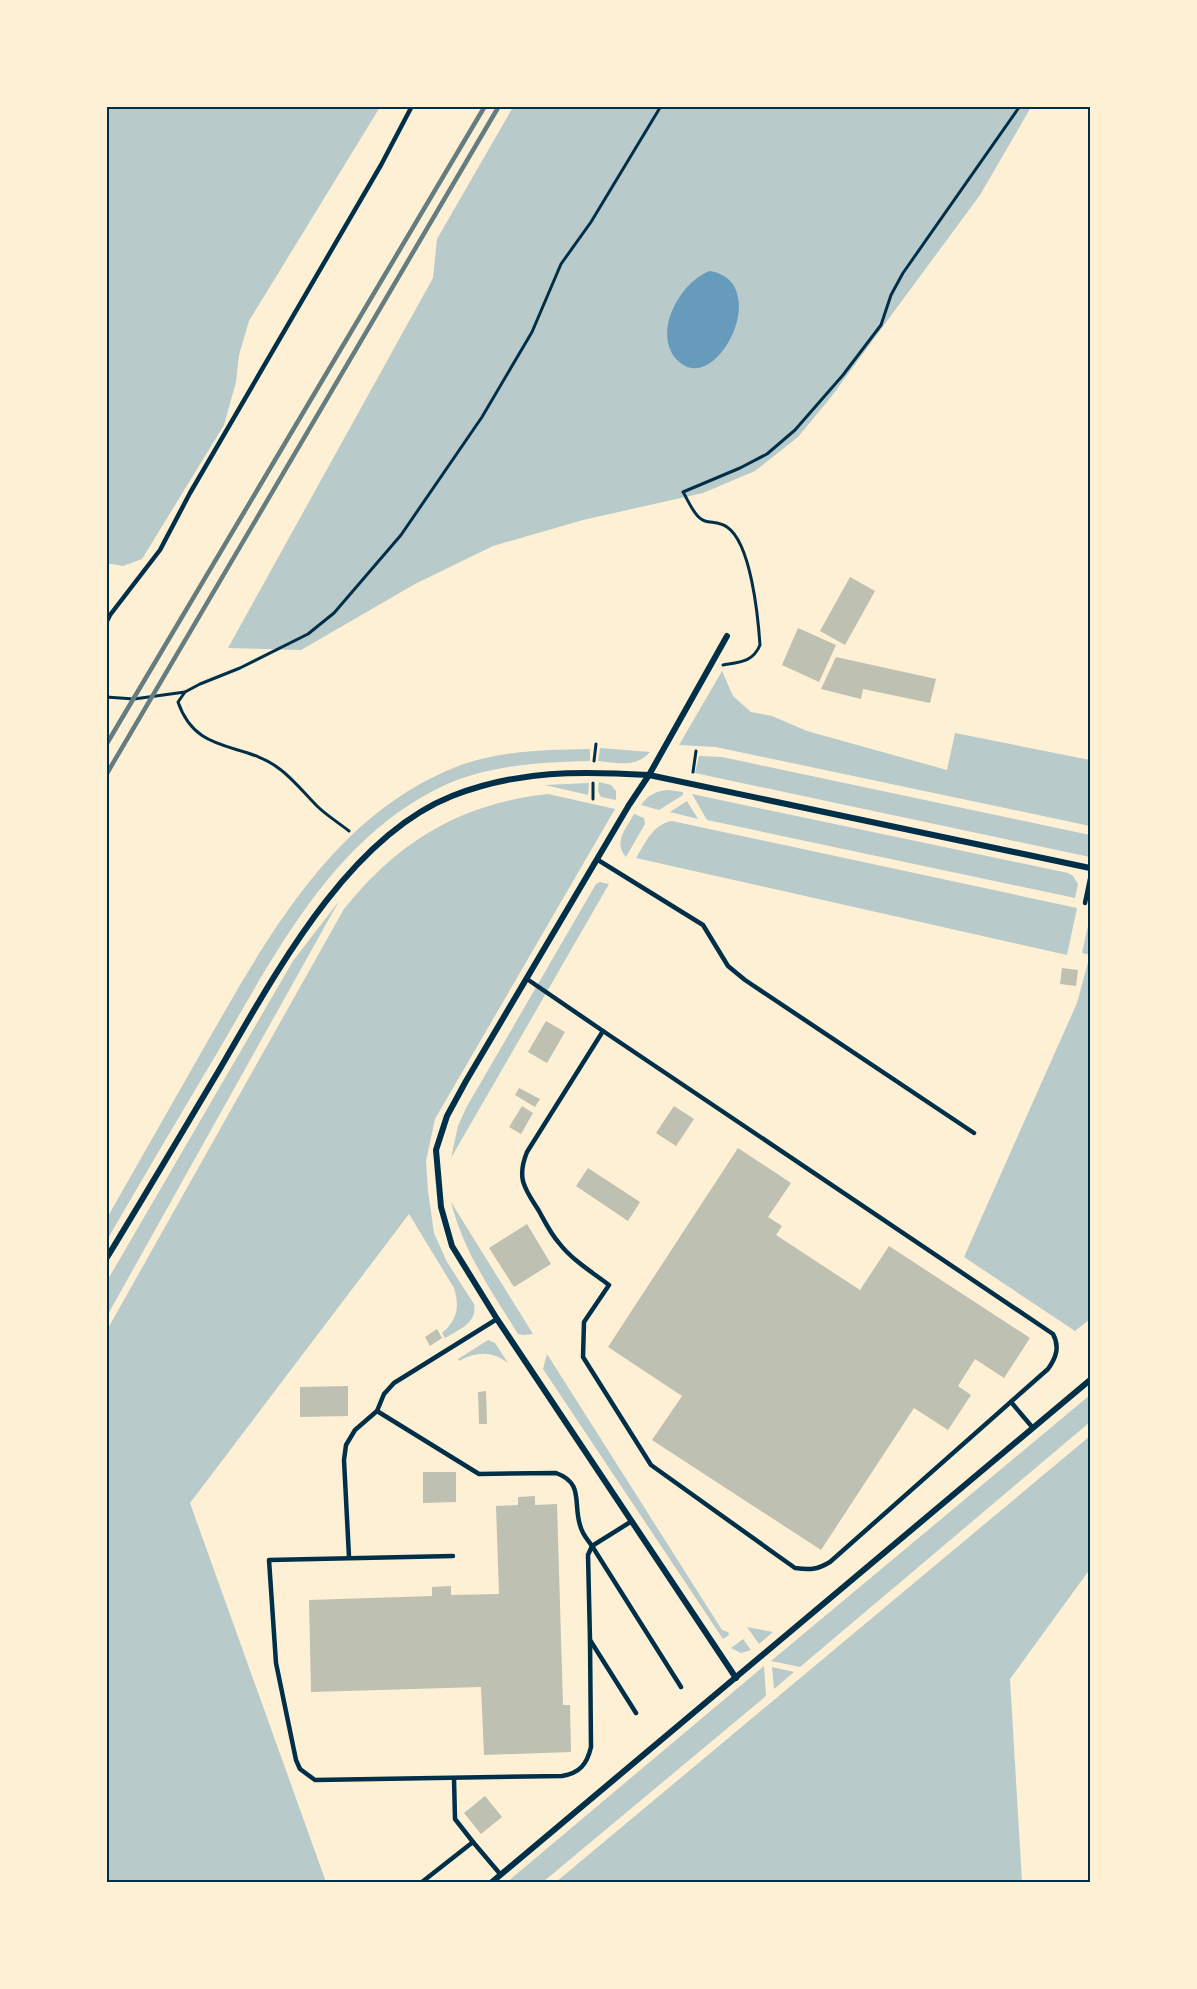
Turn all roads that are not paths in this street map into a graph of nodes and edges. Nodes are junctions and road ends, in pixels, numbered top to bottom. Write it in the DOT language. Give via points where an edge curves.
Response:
graph roads {
  1 [pos="412,106"];
  2 [pos="106,623"];
  3 [pos="728,636"];
  4 [pos="649,775"];
  5 [pos="598,860"];
  6 [pos="1090,868"];
  7 [pos="1090,879"];
  8 [pos="1085,903"];
  9 [pos="527,979"];
  10 [pos="603,1030"];
  11 [pos="974,1133"];
  12 [pos="106,1259"];
  13 [pos="497,1319"];
  14 [pos="1090,1380"];
  15 [pos="1011,1402"];
  16 [pos="377,1412"];
  17 [pos="1033,1428"];
  18 [pos="632,1521"];
  19 [pos="592,1546"];
  20 [pos="453,1556"];
  21 [pos="349,1557"];
  22 [pos="590,1640"];
  23 [pos="736,1678"];
  24 [pos="681,1687"];
  25 [pos="636,1713"];
  26 [pos="453,1779"];
  27 [pos="473,1842"];
  28 [pos="501,1875"];
  29 [pos="422,1882"];
  30 [pos="492,1882"];
  1 -- 2 [label="lane" via="160,550"];
  3 -- 4 [label="street"];
  4 -- 5 [label="street"];
  4 -- 6 [label="street"];
  4 -- 12 [label="street" via="546,773 496,781 450,797 384,838 350,872 286,956"];
  5 -- 9 [label="street"];
  5 -- 11 [label="lane" via="703,925 728,966 745,981"];
  7 -- 8 [label="lane"];
  9 -- 10 [label="lane"];
  9 -- 13 [label="street" via="447,1116 436,1150 441,1207 452,1246"];
  10 -- 15 [label="lane" via="1053,1334 1058,1342 1055,1359"];
  10 -- 15 [label="lane" via="526,1152 521,1173 523,1185 558,1242 609,1285 584,1322 582,1357 651,1465 795,1568 819,1569"];
  13 -- 16 [label="lane" via="394,1383 384,1394"];
  13 -- 18 [label="street"];
  14 -- 17 [label="street"];
  15 -- 17 [label="lane"];
  16 -- 19 [label="lane" via="478,1474 556,1473 566,1477 573,1485 583,1535"];
  16 -- 21 [label="lane" via="355,1430 346,1445"];
  17 -- 23 [label="street"];
  18 -- 19 [label="lane"];
  18 -- 23 [label="street"];
  19 -- 22 [label="lane" via="588,1555"];
  19 -- 24 [label="lane"];
  20 -- 21 [label="lane"];
  21 -- 26 [label="lane" via="269,1560 276,1663 300,1769 315,1780"];
  22 -- 25 [label="lane"];
  22 -- 26 [label="lane" via="591,1747 588,1760 580,1769 562,1776"];
  23 -- 28 [label="street"];
  26 -- 27 [label="lane" via="455,1819"];
  27 -- 28 [label="lane"];
  27 -- 29 [label="lane"];
  28 -- 30 [label="street"];
}
